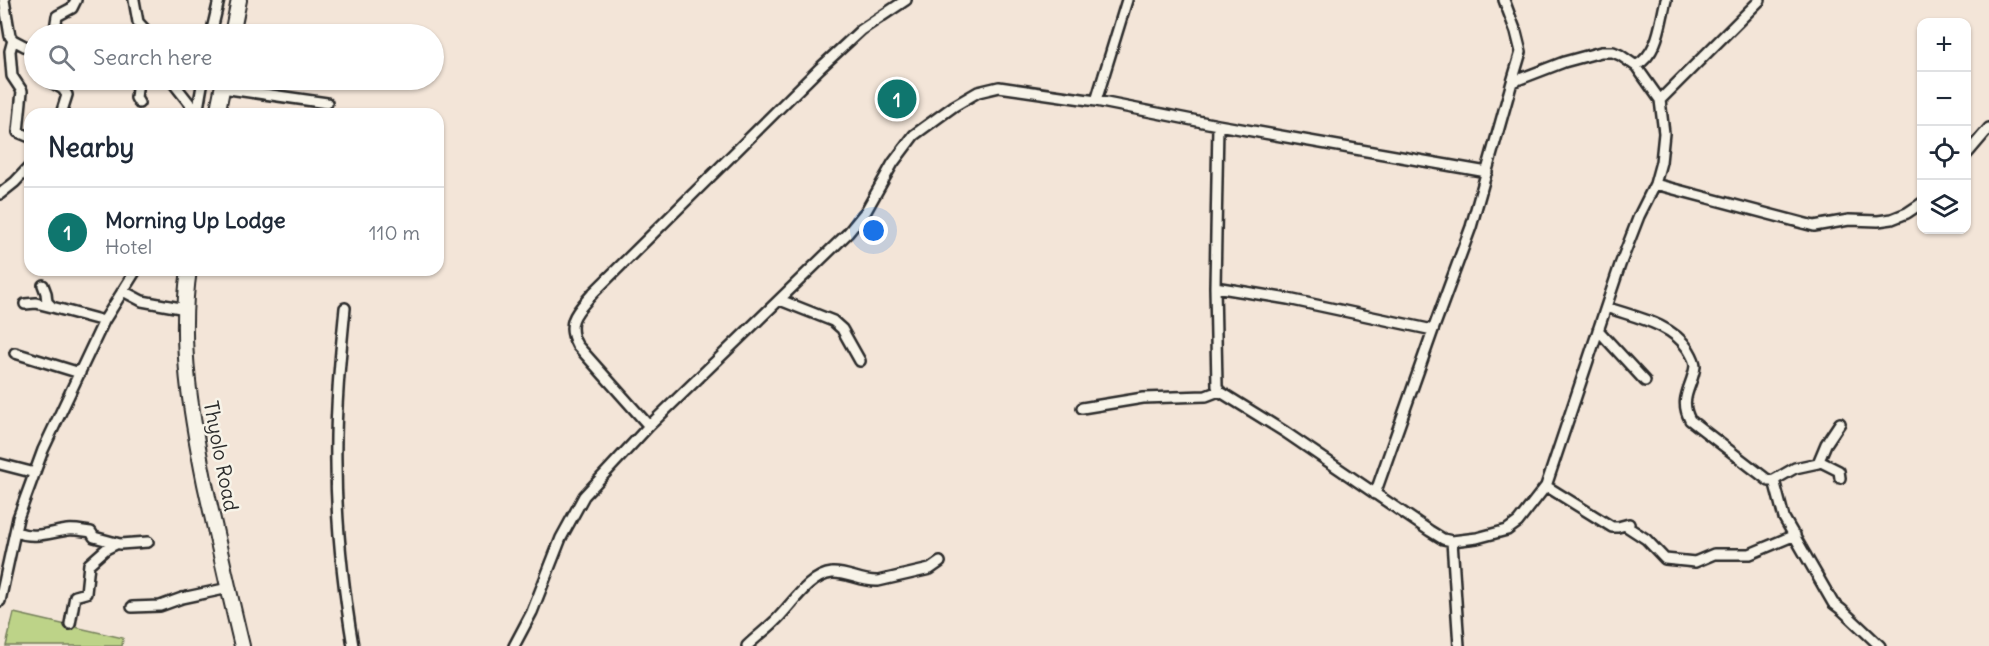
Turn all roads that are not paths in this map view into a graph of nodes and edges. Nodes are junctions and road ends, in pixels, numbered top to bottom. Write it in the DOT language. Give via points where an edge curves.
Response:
graph roads {
  1 [pos="4,0"];
  2 [pos="76,0"];
  3 [pos="134,0"];
  4 [pos="219,0"];
  5 [pos="239,0"];
  6 [pos="906,0"];
  7 [pos="1127,0"];
  8 [pos="1504,0"];
  9 [pos="1666,0"];
  10 [pos="1760,0"];
  11 [pos="55,24"];
  12 [pos="140,24"];
  13 [pos="213,24"];
  14 [pos="234,24"];
  15 [pos="8,38"];
  16 [pos="24,46"];
  17 [pos="1636,66"];
  18 [pos="1512,82"];
  19 [pos="64,90"];
  20 [pos="137,90"];
  21 [pos="179,90"];
  22 [pos="201,90"];
  23 [pos="222,90"];
  24 [pos="258,90"];
  25 [pos="1660,100"];
  26 [pos="1096,101"];
  27 [pos="139,102"];
  28 [pos="327,102"];
  29 [pos="63,108"];
  30 [pos="192,108"];
  31 [pos="198,108"];
  32 [pos="218,108"];
  33 [pos="1218,125"];
  34 [pos="1989,129"];
  35 [pos="24,134"];
  36 [pos="1971,149"];
  37 [pos="1487,172"];
  38 [pos="24,173"];
  39 [pos="1655,184"];
  40 [pos="0,194"];
  41 [pos="1917,206"];
  42 [pos="132,276"];
  43 [pos="189,276"];
  44 [pos="43,285"];
  45 [pos="1215,286"];
  46 [pos="123,291"];
  47 [pos="780,300"];
  48 [pos="25,304"];
  49 [pos="52,306"];
  50 [pos="1606,307"];
  51 [pos="345,308"];
  52 [pos="186,309"];
  53 [pos="104,321"];
  54 [pos="1433,330"];
  55 [pos="1598,330"];
  56 [pos="15,353"];
  57 [pos="860,362"];
  58 [pos="80,373"];
  59 [pos="1645,381"];
  60 [pos="1218,391"];
  61 [pos="1082,408"];
  62 [pos="1840,423"];
  63 [pos="649,426"];
  64 [pos="1821,462"];
  65 [pos="0,464"];
  66 [pos="34,473"];
  67 [pos="1840,478"];
  68 [pos="1774,480"];
  69 [pos="1546,486"];
  70 [pos="1376,494"];
  71 [pos="16,532"];
  72 [pos="1795,535"];
  73 [pos="1452,541"];
  74 [pos="148,542"];
  75 [pos="116,543"];
  76 [pos="940,562"];
  77 [pos="229,588"];
  78 [pos="0,601"];
  79 [pos="132,607"];
  80 [pos="70,624"];
  81 [pos="242,646"];
  82 [pos="353,646"];
  83 [pos="514,646"];
  84 [pos="747,646"];
  85 [pos="1459,646"];
  86 [pos="1880,646"];
  1 -- 15 [label="street"];
  2 -- 11 [label="street" via="72,9 57,16"];
  3 -- 12 [label="street"];
  4 -- 13 [label="street"];
  5 -- 14 [label="highway"];
  6 -- 63 [label="street" via="861,30 820,68 573,316 572,331 577,345"];
  7 -- 26 [label="street"];
  8 -- 18 [label="street" via="1521,52"];
  9 -- 17 [label="street" via="1654,48"];
  10 -- 25 [label="street"];
  15 -- 16 [label="street"];
  15 -- 35 [label="street" via="12,76 22,91 18,132"];
  17 -- 18 [label="street" via="1607,51"];
  17 -- 25 [label="street"];
  18 -- 37 [label="street"];
  19 -- 29 [label="street" via="67,95"];
  20 -- 27 [label="street"];
  21 -- 30 [label="street"];
  22 -- 31 [label="street"];
  23 -- 32 [label="highway"];
  24 -- 28 [label="street"];
  25 -- 39 [label="street" via="1664,133"];
  26 -- 33 [label="street"];
  26 -- 47 [label="street" via="999,87 978,92 954,106 914,135 866,211"];
  33 -- 37 [label="street"];
  33 -- 45 [label="street"];
  34 -- 36 [label="street"];
  37 -- 54 [label="street"];
  38 -- 40 [label="street"];
  39 -- 41 [label="street" via="1814,226 1892,219"];
  39 -- 50 [label="street" via="1639,216"];
  42 -- 46 [label="street"];
  43 -- 52 [label="highway, Thyolo Road"];
  44 -- 49 [label="street" via="47,302"];
  45 -- 54 [label="street"];
  45 -- 60 [label="street"];
  46 -- 52 [label="street" via="142,301"];
  46 -- 53 [label="street"];
  47 -- 57 [label="street" via="833,321 842,329"];
  47 -- 63 [label="street"];
  48 -- 49 [label="street"];
  49 -- 53 [label="street"];
  50 -- 55 [label="street"];
  50 -- 68 [label="street" via="1656,324 1685,344 1695,364 1685,405 1690,420 1763,478"];
  51 -- 82 [label="street" via="337,391 336,465 340,552"];
  52 -- 77 [label="highway, Thyolo Road" via="185,352 191,409"];
  53 -- 58 [label="street"];
  54 -- 70 [label="street"];
  55 -- 59 [label="street"];
  55 -- 69 [label="street"];
  56 -- 58 [label="street"];
  58 -- 66 [label="street"];
  60 -- 61 [label="street" via="1206,396 1143,398"];
  60 -- 70 [label="street"];
  62 -- 64 [label="street" via="1826,444"];
  63 -- 83 [label="street" via="576,510"];
  64 -- 67 [label="street" via="1839,471"];
  64 -- 68 [label="street" via="1795,468"];
  65 -- 66 [label="street"];
  66 -- 71 [label="street"];
  68 -- 72 [label="street" via="1784,518"];
  69 -- 72 [label="street" via="1612,527 1629,525 1665,559 1695,562 1714,554 1750,554"];
  69 -- 73 [label="street" via="1507,530"];
  70 -- 73 [label="street" via="1430,531"];
  71 -- 75 [label="street" via="43,536 70,529 91,532 94,537"];
  71 -- 78 [label="street"];
  72 -- 86 [label="street" via="1833,603"];
  73 -- 85 [label="street"];
  74 -- 75 [label="street"];
  75 -- 80 [label="street" via="89,564 86,593 75,596"];
  76 -- 84 [label="street" via="878,581 822,574"];
  77 -- 79 [label="street" via="160,606"];
  77 -- 81 [label="highway, Thyolo Road"];
}
